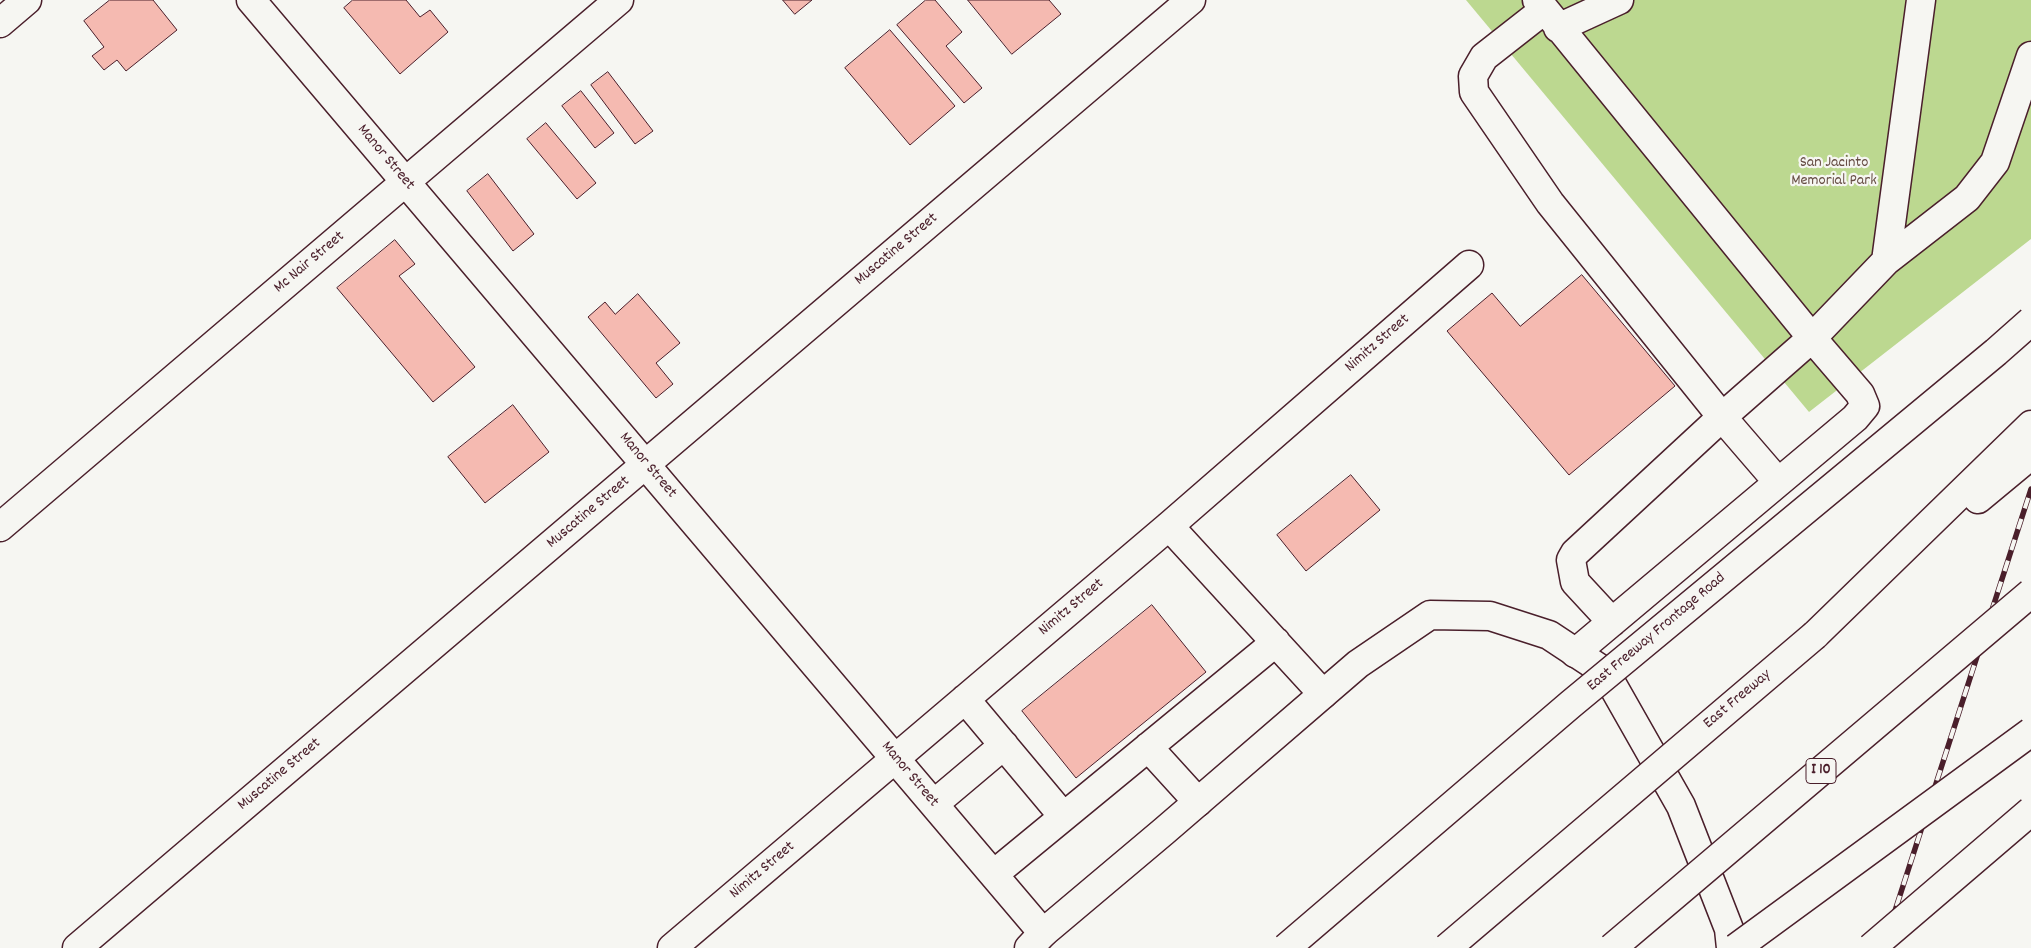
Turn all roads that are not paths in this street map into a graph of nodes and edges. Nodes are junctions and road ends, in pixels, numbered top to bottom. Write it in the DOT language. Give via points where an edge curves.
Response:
graph roads {
  1 [pos="27,0"];
  2 [pos="251,0"];
  3 [pos="619,0"];
  4 [pos="1191,0"];
  5 [pos="1619,0"];
  6 [pos="1921,0"];
  7 [pos="1546,13"];
  8 [pos="0,23"];
  9 [pos="2031,56"];
  10 [pos="406,182"];
  11 [pos="1886,261"];
  12 [pos="1469,265"];
  13 [pos="2031,321"];
  14 [pos="1812,338"];
  15 [pos="1722,417"];
  16 [pos="2031,425"];
  17 [pos="2031,455"];
  18 [pos="645,464"];
  19 [pos="1778,482"];
  20 [pos="1169,526"];
  21 [pos="0,527"];
  22 [pos="2031,593"];
  23 [pos="1612,622"];
  24 [pos="1815,635"];
  25 [pos="1276,642"];
  26 [pos="1576,653"];
  27 [pos="1324,694"];
  28 [pos="965,699"];
  29 [pos="2031,732"];
  30 [pos="1004,745"];
  31 [pos="1148,747"];
  32 [pos="896,758"];
  33 [pos="1198,802"];
  34 [pos="934,804"];
  35 [pos="2031,811"];
  36 [pos="1064,816"];
  37 [pos="994,874"];
  38 [pos="1036,940"];
  39 [pos="77,948"];
  40 [pos="672,948"];
  41 [pos="1286,948"];
  42 [pos="1447,948"];
  43 [pos="1612,948"];
  44 [pos="1731,948"];
  45 [pos="1736,948"];
  46 [pos="1871,948"];
  1 -- 8 [label="main road"];
  2 -- 10 [label="main road, Manor Street"];
  3 -- 10 [label="main road, Mc Nair Street"];
  4 -- 18 [label="main road, Muscatine Street"];
  5 -- 7 [label="main road"];
  6 -- 11 [label="main road"];
  7 -- 14 [label="main road"];
  7 -- 15 [label="main road" via="1484,57 1473,76 1474,92 1550,203"];
  9 -- 11 [label="main road" via="1995,162 1967,198"];
  10 -- 18 [label="main road, Manor Street"];
  10 -- 21 [label="main road, Mc Nair Street"];
  11 -- 14 [label="main road"];
  12 -- 20 [label="main road, Nimitz Street"];
  13 -- 41 [label="main road, East Freeway Frontage Road, bridge" via="1571,704"];
  14 -- 15 [label="main road"];
  14 -- 19 [label="main road" via="1860,394 1865,406"];
  15 -- 19 [label="main road"];
  15 -- 23 [label="main road" via="1570,560 1575,582"];
  16 -- 24 [label="main road"];
  17 -- 24 [label="main road, East Freeway"];
  18 -- 32 [label="main road, Manor Street"];
  18 -- 39 [label="main road, Muscatine Street"];
  19 -- 23 [label="main road"];
  20 -- 25 [label="main road"];
  20 -- 28 [label="main road, Nimitz Street"];
  22 -- 43 [label="main road, I 10, bridge"];
  23 -- 26 [label="main road"];
  24 -- 42 [label="main road, East Freeway, bridge"];
  25 -- 27 [label="main road"];
  25 -- 31 [label="main road"];
  26 -- 27 [label="main road" via="1549,635 1490,616 1430,615 1358,664"];
  26 -- 44 [label="main road" via="1605,672 1681,806 1729,929"];
  27 -- 33 [label="main road"];
  28 -- 30 [label="main road"];
  28 -- 32 [label="main road, Nimitz Street"];
  29 -- 45 [label="main road, bridge"];
  30 -- 34 [label="main road"];
  30 -- 36 [label="main road"];
  31 -- 33 [label="main road"];
  31 -- 36 [label="main road"];
  32 -- 34 [label="main road, Manor Street"];
  32 -- 40 [label="main road, Nimitz Street"];
  33 -- 38 [label="main road"];
  34 -- 37 [label="main road, Manor Street"];
  35 -- 46 [label="main road, bridge"];
  36 -- 37 [label="main road"];
  37 -- 38 [label="main road, Manor Street"];
}
